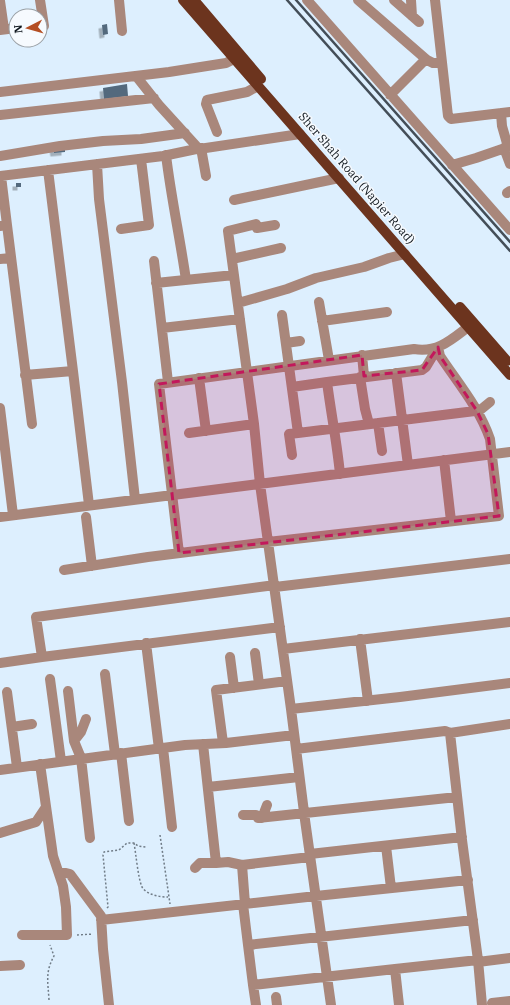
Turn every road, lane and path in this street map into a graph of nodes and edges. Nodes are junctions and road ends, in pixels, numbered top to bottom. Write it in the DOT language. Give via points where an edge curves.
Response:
graph roads {
  1 [pos="119,0"];
  2 [pos="183,0"];
  3 [pos="194,0"];
  4 [pos="307,0"];
  5 [pos="358,0"];
  6 [pos="394,0"];
  7 [pos="411,0"];
  8 [pos="435,0"];
  9 [pos="0,1"];
  10 [pos="2,30"];
  11 [pos="122,31"];
  12 [pos="234,58"];
  13 [pos="426,59"];
  14 [pos="442,62"];
  15 [pos="136,76"];
  16 [pos="258,86"];
  17 [pos="0,92"];
  18 [pos="390,95"];
  19 [pos="154,98"];
  20 [pos="505,113"];
  21 [pos="0,115"];
  22 [pos="217,132"];
  23 [pos="185,133"];
  24 [pos="300,134"];
  25 [pos="201,148"];
  26 [pos="504,148"];
  27 [pos="166,155"];
  28 [pos="0,156"];
  29 [pos="141,159"];
  30 [pos="97,164"];
  31 [pos="510,164"];
  32 [pos="452,165"];
  33 [pos="48,170"];
  34 [pos="1,176"];
  35 [pos="206,176"];
  36 [pos="339,178"];
  37 [pos="234,200"];
  38 [pos="275,225"];
  39 [pos="4,226"];
  40 [pos="121,229"];
  41 [pos="510,230"];
  42 [pos="281,248"];
  43 [pos="407,252"];
  44 [pos="11,258"];
  45 [pos="0,259"];
  46 [pos="232,259"];
  47 [pos="154,262"];
  48 [pos="234,275"];
  49 [pos="186,280"];
  50 [pos="156,283"];
  51 [pos="319,302"];
  52 [pos="238,303"];
  53 [pos="387,312"];
  54 [pos="282,315"];
  55 [pos="240,319"];
  56 [pos="322,321"];
  57 [pos="468,327"];
  58 [pos="162,328"];
  59 [pos="480,335"];
  60 [pos="300,342"];
  61 [pos="286,343"];
  62 [pos="438,347"];
  63 [pos="362,355"];
  64 [pos="329,360"];
  65 [pos="510,364"];
  66 [pos="289,365"];
  67 [pos="73,371"];
  68 [pos="247,371"];
  69 [pos="396,373"];
  70 [pos="25,375"];
  71 [pos="510,375"];
  72 [pos="362,377"];
  73 [pos="199,378"];
  74 [pos="168,382"];
  75 [pos="327,382"];
  76 [pos="292,387"];
  77 [pos="490,402"];
  78 [pos="0,408"];
  79 [pos="477,411"];
  80 [pos="403,420"];
  81 [pos="373,423"];
  82 [pos="32,424"];
  83 [pos="254,424"];
  84 [pos="335,428"];
  85 [pos="206,431"];
  86 [pos="189,433"];
  87 [pos="298,433"];
  88 [pos="382,451"];
  89 [pos="510,452"];
  90 [pos="492,454"];
  91 [pos="292,455"];
  92 [pos="444,460"];
  93 [pos="408,465"];
  94 [pos="340,474"];
  95 [pos="260,484"];
  96 [pos="172,495"];
  97 [pos="135,500"];
  98 [pos="89,505"];
  99 [pos="13,515"];
  100 [pos="0,517"];
  101 [pos="86,517"];
  102 [pos="451,521"];
  103 [pos="268,542"];
  104 [pos="179,553"];
  105 [pos="510,559"];
  106 [pos="92,566"];
  107 [pos="64,570"];
  108 [pos="275,586"];
  109 [pos="510,622"];
  110 [pos="280,627"];
  111 [pos="360,639"];
  112 [pos="146,643"];
  113 [pos="283,649"];
  114 [pos="255,653"];
  115 [pos="230,656"];
  116 [pos="42,657"];
  117 [pos="0,663"];
  118 [pos="105,674"];
  119 [pos="50,679"];
  120 [pos="287,681"];
  121 [pos="510,683"];
  122 [pos="259,684"];
  123 [pos="234,688"];
  124 [pos="68,691"];
  125 [pos="7,692"];
  126 [pos="368,701"];
  127 [pos="291,709"];
  128 [pos="86,719"];
  129 [pos="32,724"];
  130 [pos="510,724"];
  131 [pos="12,727"];
  132 [pos="450,733"];
  133 [pos="294,735"];
  134 [pos="74,741"];
  135 [pos="223,743"];
  136 [pos="203,744"];
  137 [pos="161,748"];
  138 [pos="296,749"];
  139 [pos="118,754"];
  140 [pos="81,758"];
  141 [pos="61,761"];
  142 [pos="40,764"];
  143 [pos="17,767"];
  144 [pos="0,770"];
  145 [pos="299,776"];
  146 [pos="208,787"];
  147 [pos="458,797"];
  148 [pos="266,805"];
  149 [pos="304,814"];
  150 [pos="243,815"];
  151 [pos="262,818"];
  152 [pos="129,820"];
  153 [pos="43,821"];
  154 [pos="172,827"];
  155 [pos="0,833"];
  156 [pos="160,835"];
  157 [pos="462,837"];
  158 [pos="90,838"];
  159 [pos="134,843"];
  160 [pos="386,846"];
  161 [pos="146,847"];
  162 [pos="310,856"];
  163 [pos="216,863"];
  164 [pos="242,864"];
  165 [pos="195,868"];
  166 [pos="59,873"];
  167 [pos="468,880"];
  168 [pos="391,888"];
  169 [pos="316,896"];
  170 [pos="168,897"];
  171 [pos="244,904"];
  172 [pos="171,912"];
  173 [pos="100,917"];
  174 [pos="473,920"];
  175 [pos="102,932"];
  176 [pos="22,935"];
  177 [pos="49,935"];
  178 [pos="67,935"];
  179 [pos="321,936"];
  180 [pos="248,945"];
  181 [pos="510,958"];
  182 [pos="478,961"];
  183 [pos="20,965"];
  184 [pos="0,966"];
  185 [pos="395,969"];
  186 [pos="327,977"];
  187 [pos="253,985"];
  188 [pos="49,1000"];
  189 [pos="510,1001"];
  190 [pos="487,1004"];
  191 [pos="109,1005"];
  192 [pos="256,1005"];
  193 [pos="330,1005"];
  194 [pos="399,1005"];
  1 -- 11 [label="street"];
  2 -- 12 [label="main road, Sher Shah Road (Napier Road)"];
  3 -- 43 [label="main road, Sher Shah Road (Napier Road)"];
  4 -- 18 [label="street"];
  5 -- 13 [label="street"];
  6 -- 7 [label="street" via="416,19"];
  8 -- 14 [label="street"];
  9 -- 10 [label="street"];
  12 -- 15 [label="street" via="226,63"];
  12 -- 16 [label="main road, Sher Shah Road (Napier Road)"];
  13 -- 14 [label="street" via="433,63"];
  13 -- 18 [label="street"];
  14 -- 20 [label="street" via="448,116 451,119"];
  15 -- 17 [label="street"];
  15 -- 19 [label="street"];
  16 -- 22 [label="street" via="247,92 207,100 206,104"];
  16 -- 24 [label="main road, Sher Shah Road (Napier Road)"];
  18 -- 32 [label="street"];
  19 -- 21 [label="street"];
  19 -- 23 [label="street"];
  20 -- 26 [label="street" via="502,126 508,147"];
  23 -- 25 [label="street" via="199,149"];
  23 -- 28 [label="street" via="75,144"];
  24 -- 25 [label="street"];
  24 -- 36 [label="main road, Sher Shah Road (Napier Road)"];
  25 -- 27 [label="street"];
  25 -- 35 [label="street"];
  26 -- 31 [label="street"];
  26 -- 32 [label="street"];
  27 -- 29 [label="street"];
  27 -- 49 [label="street"];
  29 -- 30 [label="street"];
  29 -- 40 [label="street" via="149,225"];
  30 -- 33 [label="street"];
  30 -- 97 [label="street"];
  32 -- 41 [label="street"];
  33 -- 34 [label="street"];
  33 -- 67 [label="street"];
  34 -- 39 [label="street"];
  36 -- 37 [label="street"];
  36 -- 43 [label="main road, Sher Shah Road (Napier Road)"];
  38 -- 46 [label="street" via="257,228 256,224 228,231"];
  39 -- 44 [label="street"];
  42 -- 46 [label="street"];
  43 -- 52 [label="street"];
  43 -- 57 [label="main road, Sher Shah Road (Napier Road)"];
  43 -- 59 [label="main road, Sher Shah Road (Napier Road)"];
  44 -- 45 [label="street"];
  44 -- 70 [label="street"];
  46 -- 48 [label="street"];
  47 -- 50 [label="street"];
  48 -- 49 [label="street"];
  48 -- 52 [label="street"];
  49 -- 50 [label="street"];
  50 -- 58 [label="street"];
  51 -- 56 [label="street"];
  52 -- 55 [label="street"];
  53 -- 56 [label="street"];
  54 -- 61 [label="street"];
  55 -- 58 [label="street"];
  55 -- 68 [label="street"];
  56 -- 64 [label="street"];
  57 -- 59 [label="main road, Sher Shah Road (Napier Road)"];
  57 -- 62 [label="street"];
  58 -- 74 [label="street"];
  59 -- 65 [label="main road, Sher Shah Road (Napier Road)"];
  59 -- 71 [label="main road, Sher Shah Road (Napier Road)"];
  60 -- 61 [label="street"];
  61 -- 66 [label="street"];
  62 -- 63 [label="street"];
  62 -- 69 [label="street" via="422,370"];
  62 -- 79 [label="street" via="440,356"];
  63 -- 64 [label="street"];
  63 -- 72 [label="street"];
  64 -- 66 [label="street"];
  66 -- 68 [label="street"];
  66 -- 76 [label="street"];
  67 -- 70 [label="street"];
  67 -- 98 [label="street"];
  68 -- 73 [label="street"];
  68 -- 83 [label="street"];
  69 -- 72 [label="street"];
  69 -- 80 [label="street"];
  70 -- 82 [label="street"];
  72 -- 75 [label="street"];
  72 -- 81 [label="street" via="365,409"];
  73 -- 74 [label="street"];
  73 -- 85 [label="street"];
  74 -- 96 [label="street" via="159,384"];
  75 -- 76 [label="street"];
  75 -- 84 [label="street"];
  76 -- 87 [label="street"];
  77 -- 79 [label="street"];
  78 -- 99 [label="street"];
  79 -- 80 [label="street"];
  79 -- 90 [label="street" via="488,434"];
  80 -- 81 [label="street"];
  80 -- 93 [label="street"];
  81 -- 84 [label="street"];
  81 -- 88 [label="street"];
  83 -- 85 [label="street"];
  83 -- 95 [label="street"];
  84 -- 87 [label="street"];
  84 -- 94 [label="street"];
  85 -- 86 [label="street"];
  87 -- 91 [label="street" via="289,434"];
  89 -- 90 [label="street"];
  90 -- 92 [label="street"];
  90 -- 102 [label="street" via="499,516"];
  92 -- 93 [label="street"];
  92 -- 102 [label="street"];
  93 -- 94 [label="street"];
  94 -- 95 [label="street"];
  95 -- 96 [label="street"];
  95 -- 103 [label="street"];
  96 -- 97 [label="street"];
  96 -- 104 [label="street"];
  97 -- 98 [label="street"];
  98 -- 99 [label="street"];
  99 -- 100 [label="street"];
  101 -- 106 [label="street"];
  102 -- 103 [label="street"];
  103 -- 104 [label="street"];
  103 -- 108 [label="street"];
  104 -- 106 [label="street"];
  105 -- 108 [label="street"];
  106 -- 107 [label="street"];
  108 -- 110 [label="street"];
  108 -- 116 [label="street" via="36,617"];
  109 -- 111 [label="street"];
  110 -- 112 [label="street"];
  110 -- 113 [label="street"];
  111 -- 113 [label="street"];
  111 -- 126 [label="street"];
  112 -- 116 [label="street"];
  112 -- 137 [label="street"];
  113 -- 120 [label="street"];
  114 -- 122 [label="street"];
  115 -- 123 [label="street"];
  116 -- 117 [label="street"];
  118 -- 139 [label="street"];
  119 -- 141 [label="street"];
  120 -- 122 [label="street"];
  120 -- 127 [label="street"];
  121 -- 126 [label="street"];
  122 -- 123 [label="street"];
  123 -- 135 [label="street" via="216,690"];
  124 -- 134 [label="street"];
  125 -- 131 [label="street"];
  126 -- 127 [label="street"];
  127 -- 133 [label="street"];
  128 -- 134 [label="street" via="82,732"];
  129 -- 131 [label="street"];
  130 -- 132 [label="street"];
  131 -- 143 [label="street"];
  132 -- 138 [label="street"];
  132 -- 147 [label="street"];
  133 -- 135 [label="street"];
  133 -- 138 [label="street"];
  134 -- 140 [label="street"];
  135 -- 136 [label="street"];
  136 -- 137 [label="street"];
  136 -- 146 [label="street"];
  137 -- 139 [label="street"];
  137 -- 154 [label="street"];
  138 -- 145 [label="street"];
  139 -- 140 [label="street"];
  139 -- 152 [label="street"];
  140 -- 141 [label="street"];
  140 -- 158 [label="street"];
  141 -- 142 [label="street"];
  142 -- 143 [label="street"];
  142 -- 153 [label="street" via="46,807"];
  143 -- 144 [label="street"];
  145 -- 146 [label="street"];
  145 -- 149 [label="street"];
  146 -- 163 [label="street"];
  147 -- 149 [label="street"];
  147 -- 157 [label="street"];
  148 -- 151 [label="street"];
  149 -- 151 [label="street"];
  149 -- 162 [label="street"];
  150 -- 151 [label="street" via="256,815"];
  153 -- 155 [label="street"];
  153 -- 166 [label="street"];
  156 -- 170 [label="path"];
  157 -- 160 [label="street"];
  157 -- 167 [label="street"];
  159 -- 161 [label="path"];
  159 -- 170 [label="path" via="143,888 149,893"];
  159 -- 173 [label="path" via="127,843 119,850 104,852 108,907"];
  160 -- 162 [label="street"];
  160 -- 168 [label="street"];
  162 -- 164 [label="street"];
  162 -- 169 [label="street"];
  163 -- 164 [label="street"];
  163 -- 165 [label="street" via="200,863"];
  164 -- 171 [label="street"];
  166 -- 173 [label="street" via="70,874"];
  166 -- 178 [label="street" via="65,900"];
  167 -- 168 [label="street"];
  167 -- 174 [label="street"];
  168 -- 169 [label="street"];
  169 -- 171 [label="street"];
  169 -- 179 [label="street"];
  170 -- 172 [label="path"];
  171 -- 172 [label="street"];
  171 -- 180 [label="street"];
  172 -- 173 [label="street"];
  173 -- 175 [label="street"];
  174 -- 179 [label="street"];
  174 -- 182 [label="street"];
  175 -- 178 [label="path" via="82,936"];
  175 -- 191 [label="street"];
  176 -- 177 [label="street"];
  177 -- 178 [label="street"];
  177 -- 188 [label="path" via="54,956 47,972"];
  179 -- 180 [label="street"];
  179 -- 186 [label="street"];
  180 -- 187 [label="street"];
  181 -- 182 [label="street"];
  182 -- 185 [label="street"];
  182 -- 190 [label="street"];
  183 -- 184 [label="street"];
  185 -- 186 [label="street"];
  185 -- 194 [label="street"];
  186 -- 187 [label="street"];
  186 -- 193 [label="street"];
  187 -- 192 [label="street"];
  189 -- 190 [label="street"];
}
